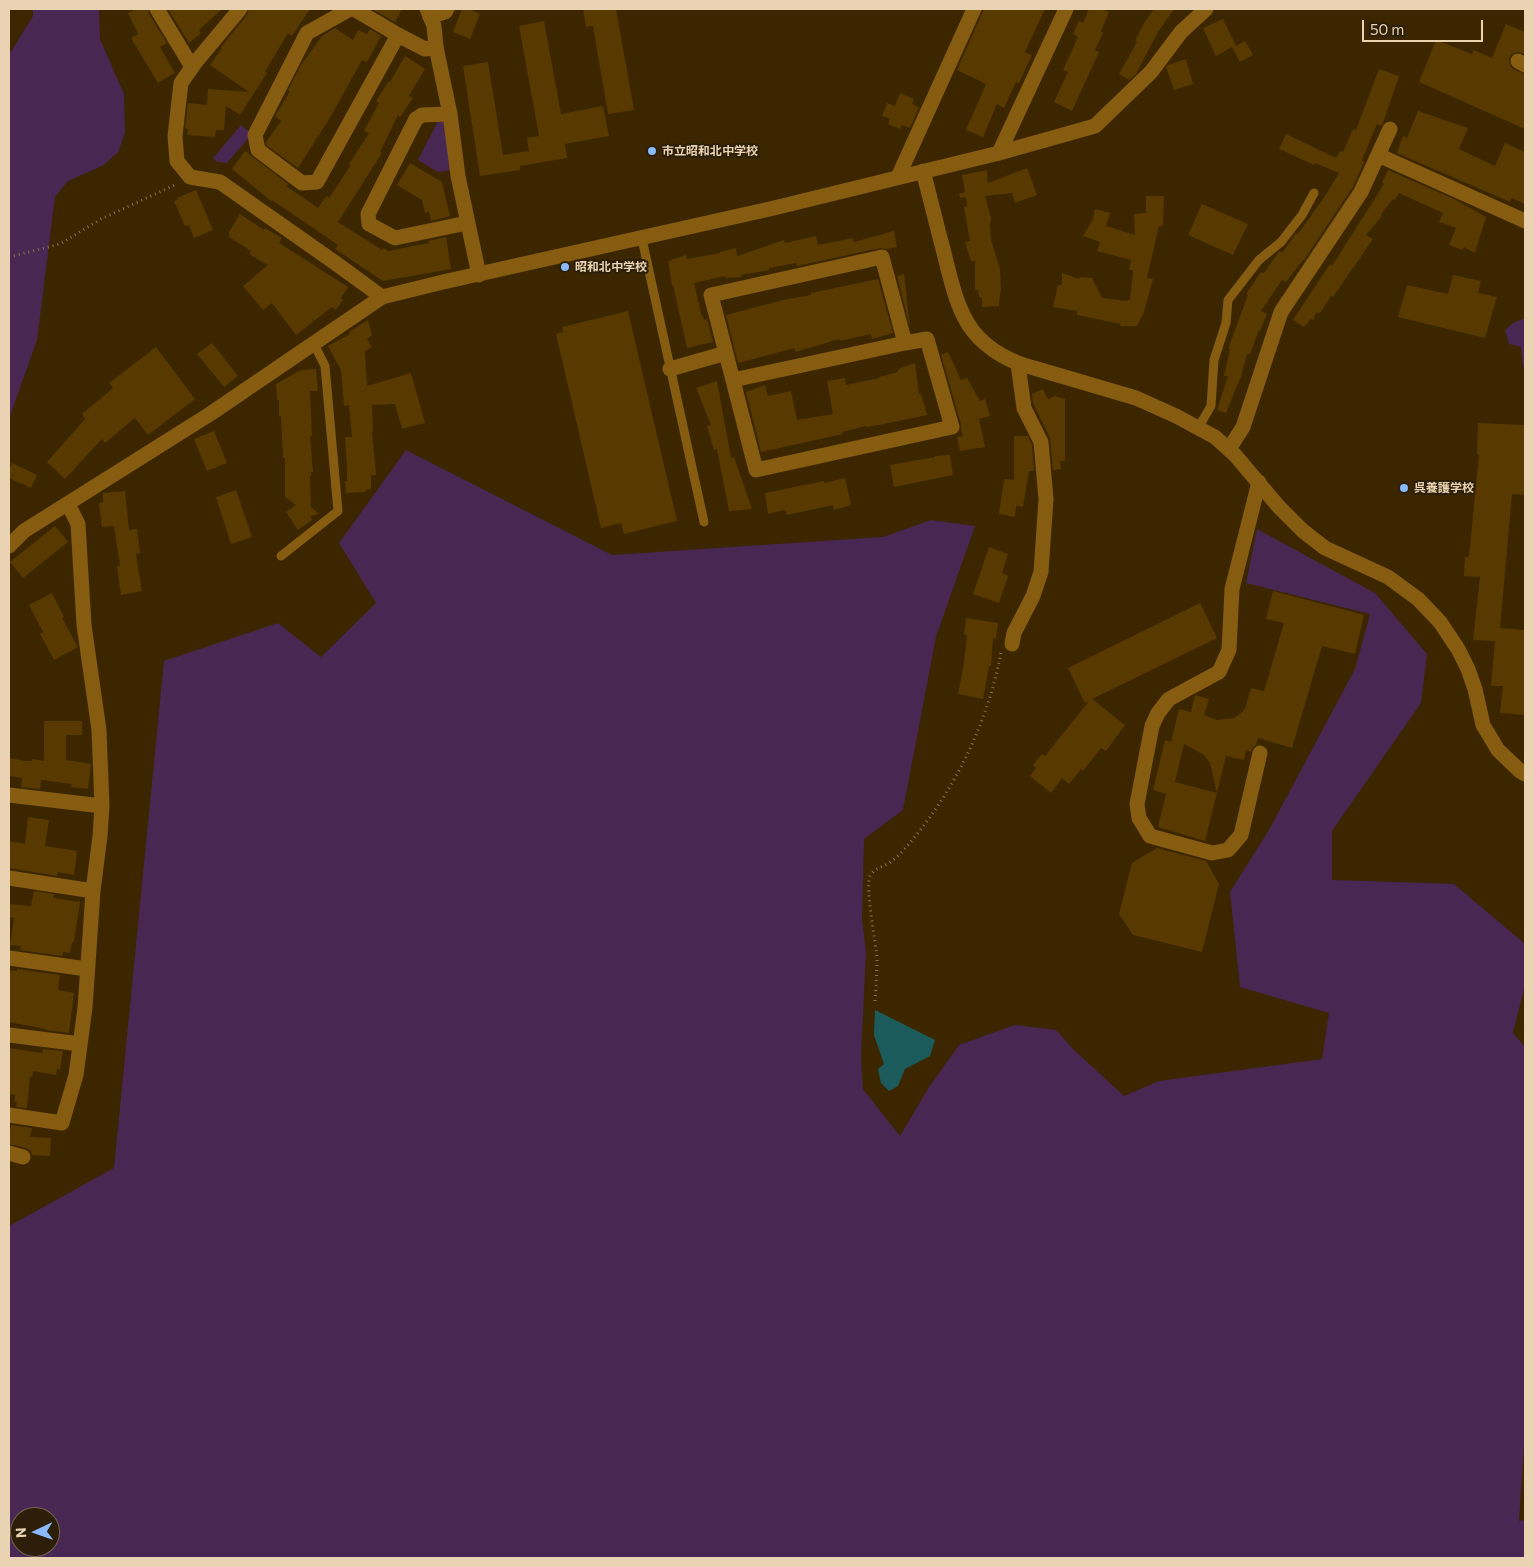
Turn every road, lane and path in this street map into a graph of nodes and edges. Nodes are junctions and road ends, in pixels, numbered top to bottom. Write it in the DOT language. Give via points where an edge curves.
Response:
graph roads {
  1 [pos="156,9"];
  2 [pos="240,9"];
  3 [pos="350,9"];
  4 [pos="354,9"];
  5 [pos="447,9"];
  6 [pos="974,9"];
  7 [pos="1066,9"];
  8 [pos="1206,9"];
  9 [pos="428,13"];
  10 [pos="398,35"];
  11 [pos="436,47"];
  12 [pos="192,67"];
  13 [pos="450,114"];
  14 [pos="1390,129"];
  15 [pos="999,153"];
  16 [pos="1378,155"];
  17 [pos="923,171"];
  18 [pos="190,177"];
  19 [pos="898,177"];
  20 [pos="1314,193"];
  21 [pos="1525,221"];
  22 [pos="467,223"];
  23 [pos="642,238"];
  24 [pos="9,257"];
  25 [pos="478,275"];
  26 [pos="382,297"];
  27 [pos="905,343"];
  28 [pos="314,344"];
  29 [pos="726,353"];
  30 [pos="1018,364"];
  31 [pos="670,368"];
  32 [pos="733,380"];
  33 [pos="1198,428"];
  34 [pos="1229,449"];
  35 [pos="1259,482"];
  36 [pos="68,504"];
  37 [pos="704,522"];
  38 [pos="9,546"];
  39 [pos="281,556"];
  40 [pos="1007,646"];
  41 [pos="1260,753"];
  42 [pos="1525,774"];
  43 [pos="9,795"];
  44 [pos="102,806"];
  45 [pos="9,878"];
  46 [pos="93,890"];
  47 [pos="9,958"];
  48 [pos="88,969"];
  49 [pos="875,1001"];
  50 [pos="9,1035"];
  51 [pos="80,1044"];
  52 [pos="9,1115"];
  1 -- 12 [label="street"];
  2 -- 12 [label="street"];
  3 -- 10 [label="street" via="307,33 254,135 258,150 302,183 317,182"];
  4 -- 10 [label="street"];
  5 -- 9 [label="street" via="445,12"];
  6 -- 19 [label="street"];
  7 -- 15 [label="street"];
  8 -- 15 [label="street" via="1181,32 1151,72 1095,126"];
  9 -- 11 [label="street" via="434,26"];
  10 -- 11 [label="street" via="426,49"];
  11 -- 13 [label="street"];
  12 -- 18 [label="street" via="182,83 174,136 177,161"];
  13 -- 22 [label="street"];
  13 -- 22 [label="street" via="422,115 416,119 368,214 369,224 395,238"];
  14 -- 16 [label="street"];
  15 -- 17 [label="street"];
  16 -- 21 [label="street"];
  16 -- 34 [label="street" via="1361,192 1281,312 1243,427"];
  17 -- 19 [label="street"];
  17 -- 30 [label="street" via="959,306 973,331 989,346"];
  18 -- 24 [label="path" via="101,220 60,244"];
  18 -- 26 [label="street" via="220,182"];
  19 -- 23 [label="street"];
  20 -- 33 [label="lane" via="1281,242 1259,260 1228,300 1226,323 1214,360 1211,406"];
  22 -- 25 [label="street"];
  23 -- 25 [label="street"];
  23 -- 31 [label="lane"];
  25 -- 26 [label="street"];
  26 -- 28 [label="street"];
  27 -- 29 [label="street" via="882,258 711,295"];
  27 -- 32 [label="street"];
  27 -- 32 [label="street" via="927,339 952,427 756,470"];
  28 -- 36 [label="street"];
  28 -- 39 [label="lane" via="325,366 338,511"];
  29 -- 31 [label="street"];
  29 -- 32 [label="street"];
  30 -- 33 [label="street" via="1136,398"];
  30 -- 40 [label="street" via="1024,408 1041,442 1046,499 1041,572 1033,596"];
  31 -- 37 [label="lane"];
  33 -- 34 [label="street"];
  34 -- 35 [label="street"];
  35 -- 41 [label="street" via="1232,589 1229,650 1219,672 1168,699 1152,726 1137,804 1139,818 1150,836 1212,853 1228,850 1241,835"];
  35 -- 42 [label="street" via="1303,532 1325,548 1388,577 1418,599 1440,622 1468,669 1483,725 1498,750"];
  36 -- 38 [label="street" via="24,531"];
  36 -- 44 [label="street" via="78,524 84,625 99,730"];
  40 -- 49 [label="path" via="987,706 942,801 891,862 870,877 877,960"];
  43 -- 44 [label="street"];
  44 -- 46 [label="street"];
  45 -- 46 [label="street"];
  46 -- 48 [label="street"];
  47 -- 48 [label="street"];
  48 -- 51 [label="street"];
  50 -- 51 [label="street"];
  51 -- 52 [label="street" via="76,1074 62,1123"];
}
